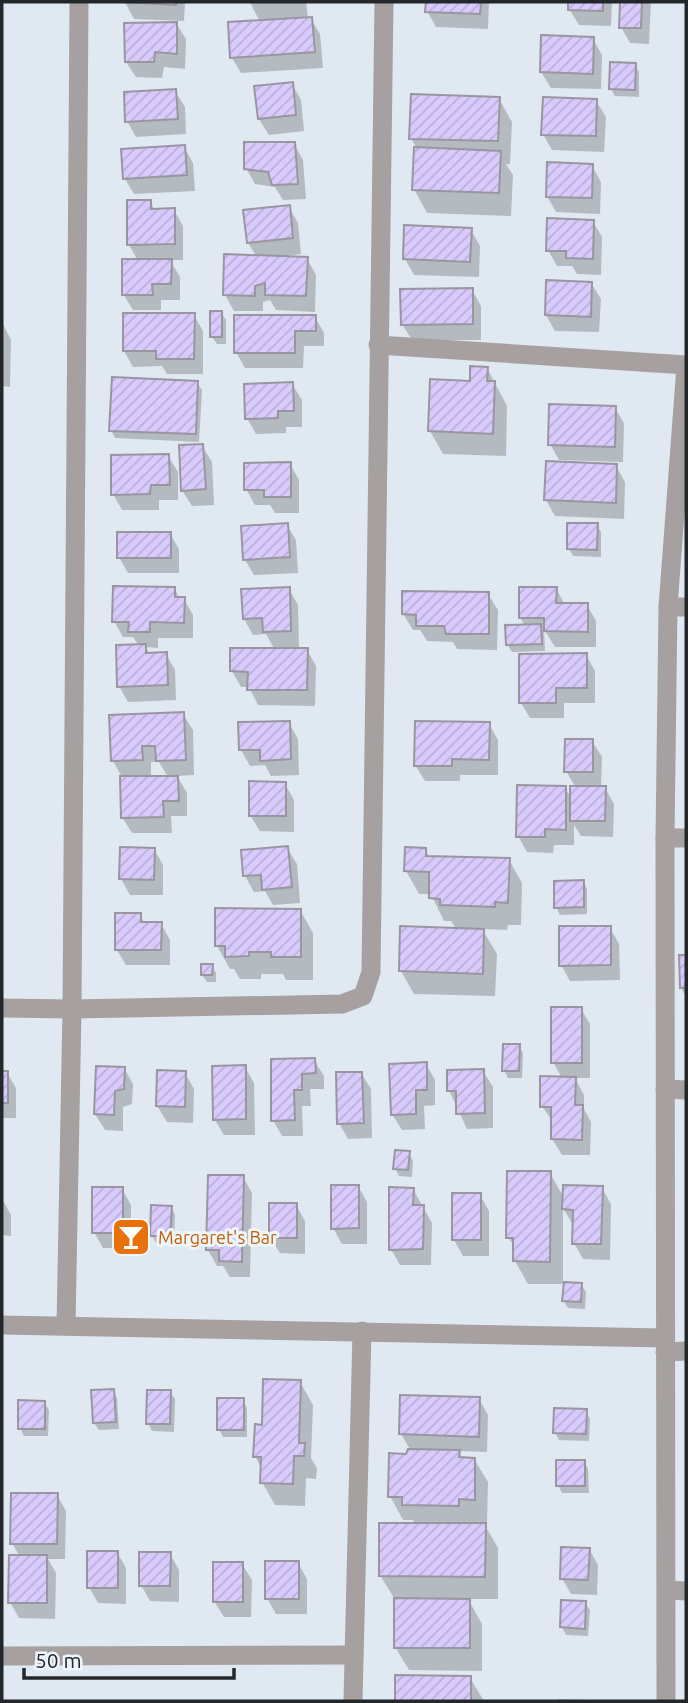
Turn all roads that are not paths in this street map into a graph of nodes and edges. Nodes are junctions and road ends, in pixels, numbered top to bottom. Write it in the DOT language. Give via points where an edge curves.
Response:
graph roads {
  1 [pos="79,2"];
  2 [pos="384,2"];
  3 [pos="378,345"];
  4 [pos="686,365"];
  5 [pos="677,607"];
  6 [pos="665,838"];
  7 [pos="686,838"];
  8 [pos="2,1008"];
  9 [pos="72,1009"];
  10 [pos="665,1089"];
  11 [pos="686,1090"];
  12 [pos="2,1325"];
  13 [pos="66,1326"];
  14 [pos="362,1331"];
  15 [pos="665,1345"];
  16 [pos="686,1352"];
  17 [pos="677,1590"];
  18 [pos="354,1655"];
  19 [pos="2,1656"];
  20 [pos="353,1701"];
  21 [pos="666,1701"];
  1 -- 9 [label="street"];
  2 -- 3 [label="street"];
  3 -- 4 [label="street"];
  3 -- 9 [label="street" via="371,972 363,996 342,1004"];
  4 -- 5 [label="street"];
  5 -- 6 [label="street"];
  6 -- 7 [label="street"];
  6 -- 10 [label="street"];
  8 -- 9 [label="street"];
  9 -- 13 [label="street"];
  10 -- 11 [label="street"];
  10 -- 15 [label="street"];
  12 -- 13 [label="street"];
  13 -- 14 [label="street"];
  14 -- 15 [label="street"];
  14 -- 18 [label="street"];
  15 -- 16 [label="street"];
  15 -- 17 [label="street"];
  17 -- 21 [label="street"];
  18 -- 19 [label="street"];
  18 -- 20 [label="street"];
}
